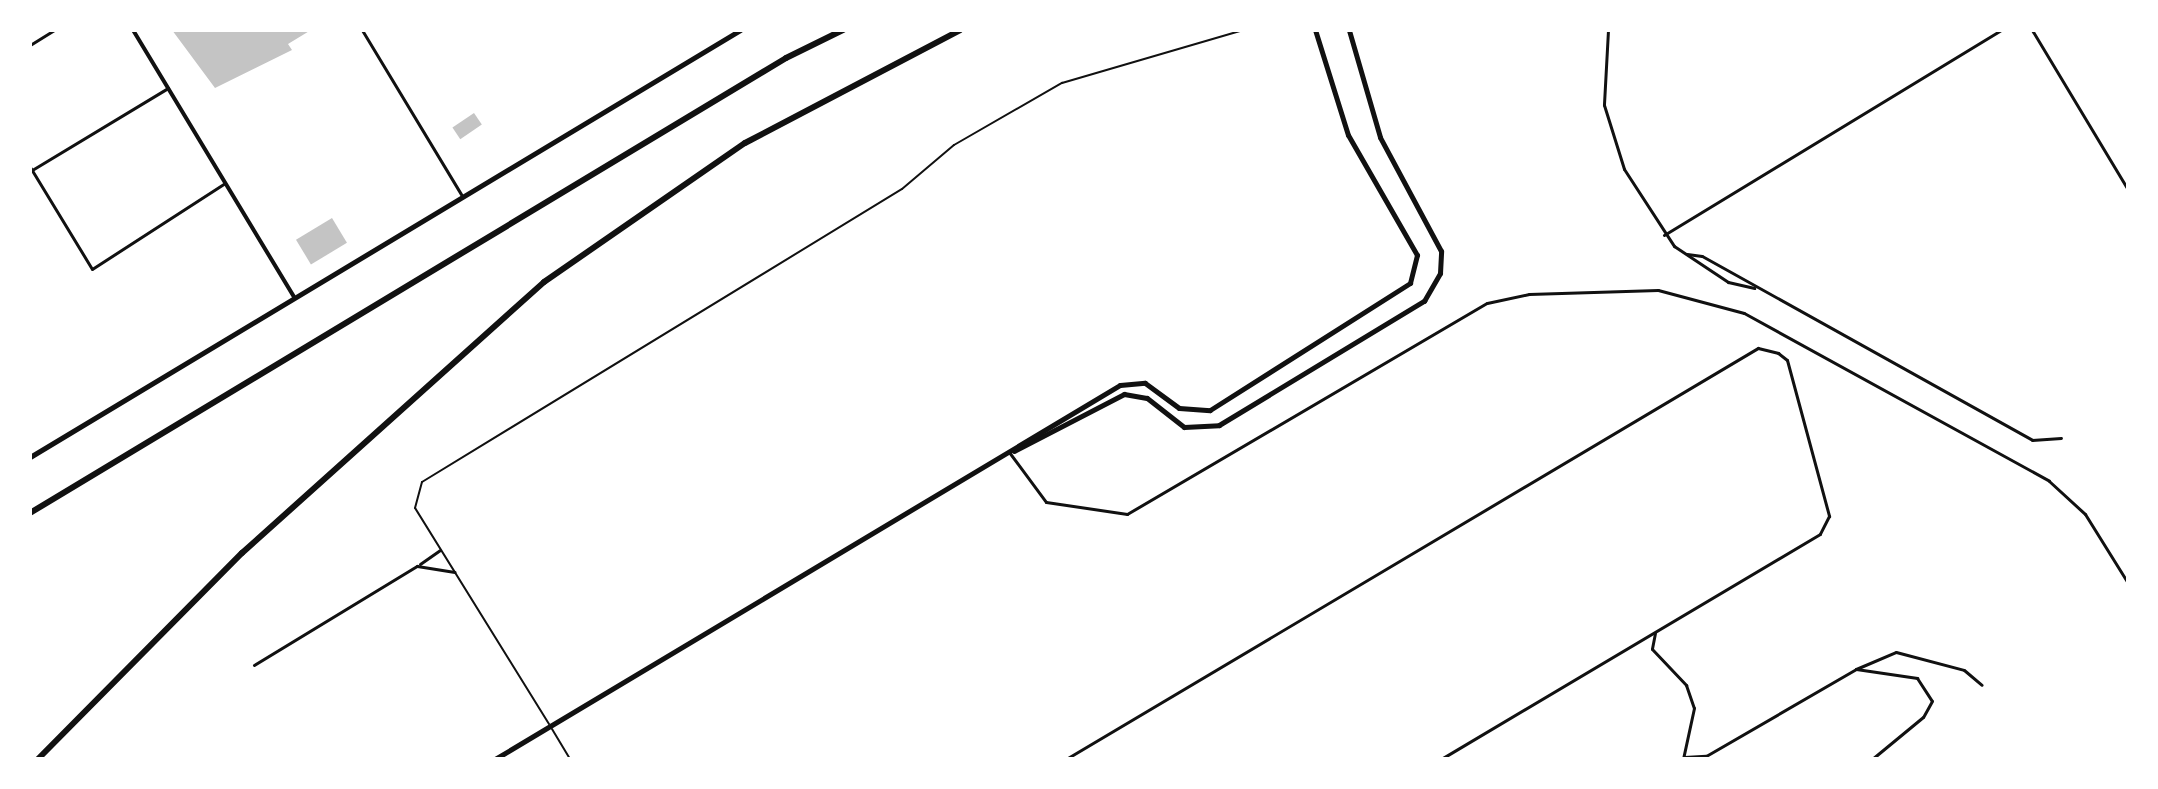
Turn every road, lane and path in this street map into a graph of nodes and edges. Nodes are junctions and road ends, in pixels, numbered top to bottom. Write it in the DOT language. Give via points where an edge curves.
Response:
graph roads {
  1 [pos="54,30"];
  2 [pos="133,30"];
  3 [pos="362,30"];
  4 [pos="740,30"];
  5 [pos="843,30"];
  6 [pos="960,30"];
  7 [pos="1243,30"];
  8 [pos="1315,30"];
  9 [pos="1349,30"];
  10 [pos="1608,30"];
  11 [pos="2001,30"];
  12 [pos="2032,30"];
  13 [pos="30,45"];
  14 [pos="168,88"];
  15 [pos="31,168"];
  16 [pos="225,183"];
  17 [pos="2128,190"];
  18 [pos="462,196"];
  19 [pos="1664,235"];
  20 [pos="1687,254"];
  21 [pos="1754,288"];
  22 [pos="294,297"];
  23 [pos="2061,438"];
  24 [pos="1009,452"];
  25 [pos="30,457"];
  26 [pos="30,513"];
  27 [pos="440,550"];
  28 [pos="417,566"];
  29 [pos="455,572"];
  30 [pos="2128,583"];
  31 [pos="1657,630"];
  32 [pos="254,665"];
  33 [pos="1856,669"];
  34 [pos="1982,685"];
  35 [pos="550,726"];
  36 [pos="1683,758"];
  37 [pos="38,759"];
  38 [pos="495,759"];
  39 [pos="570,759"];
  40 [pos="1066,759"];
  41 [pos="1441,759"];
  42 [pos="1872,759"];
  1 -- 13 [label="street"];
  2 -- 14 [label="street"];
  3 -- 18 [label="street"];
  4 -- 18 [label="main road"];
  5 -- 26 [label="highway"];
  6 -- 37 [label="highway" via="745,143 544,282 242,553"];
  7 -- 27 [label="lane" via="1062,83 954,145 902,189 422,482 415,508"];
  8 -- 24 [label="main road" via="1348,135 1417,255 1414,279 1215,408 1185,410 1151,385 1125,383"];
  9 -- 24 [label="main road" via="1380,137 1441,251 1440,273 1424,301 1219,425 1184,427 1147,398 1124,394"];
  10 -- 19 [label="street" via="1603,80 1609,130"];
  11 -- 19 [label="street"];
  12 -- 17 [label="street"];
  14 -- 15 [label="street"];
  14 -- 16 [label="street"];
  15 -- 16 [label="street" via="92,269"];
  16 -- 22 [label="street"];
  18 -- 22 [label="main road"];
  19 -- 20 [label="street"];
  20 -- 21 [label="street"];
  20 -- 21 [label="street" via="1728,282"];
  21 -- 23 [label="street" via="2032,440"];
  22 -- 25 [label="main road"];
  24 -- 30 [label="street" via="1046,502 1127,514 1487,303 1529,294 1658,290 1744,313 2049,481 2085,514"];
  24 -- 35 [label="main road"];
  27 -- 28 [label="street"];
  27 -- 29 [label="lane"];
  28 -- 29 [label="street"];
  28 -- 32 [label="street"];
  29 -- 35 [label="lane"];
  31 -- 36 [label="street" via="1652,649 1686,685 1694,708"];
  31 -- 40 [label="street" via="1820,534 1829,516 1787,360 1758,348"];
  31 -- 41 [label="street"];
  33 -- 34 [label="street" via="1896,652 1964,670"];
  33 -- 36 [label="street" via="1706,756"];
  33 -- 42 [label="street" via="1917,678 1932,701 1899,743"];
  35 -- 38 [label="main road"];
  35 -- 39 [label="lane"];
}
